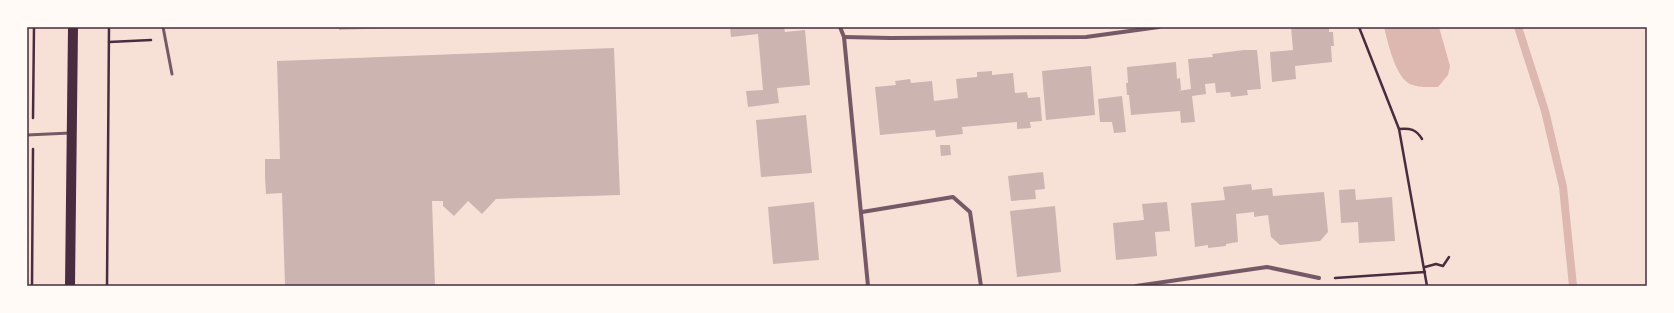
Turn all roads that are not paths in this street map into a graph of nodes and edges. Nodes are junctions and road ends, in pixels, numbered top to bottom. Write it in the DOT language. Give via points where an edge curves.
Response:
graph roads {
  1 [pos="73,27"];
  2 [pos="163,27"];
  3 [pos="840,27"];
  4 [pos="1159,27"];
  5 [pos="844,37"];
  6 [pos="172,74"];
  7 [pos="72,133"];
  8 [pos="27,135"];
  9 [pos="862,212"];
  10 [pos="1319,278"];
  11 [pos="70,286"];
  12 [pos="868,286"];
  13 [pos="981,286"];
  14 [pos="1136,286"];
  1 -- 7 [label="main road"];
  2 -- 6 [label="lane"];
  3 -- 5 [label="street"];
  4 -- 5 [label="street" via="1086,37"];
  5 -- 9 [label="street"];
  7 -- 8 [label="lane"];
  7 -- 11 [label="main road"];
  9 -- 12 [label="street"];
  9 -- 13 [label="street" via="953,197 970,212"];
  10 -- 14 [label="street" via="1267,267"];
}
